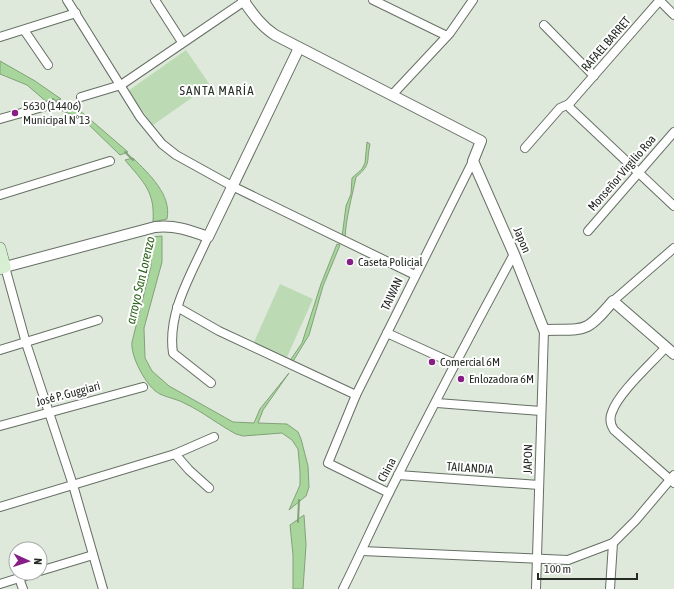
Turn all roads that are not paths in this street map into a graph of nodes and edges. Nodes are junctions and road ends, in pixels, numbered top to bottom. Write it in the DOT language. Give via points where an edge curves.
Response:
graph roads {
  1 [pos="67,0"];
  2 [pos="155,0"];
  3 [pos="373,0"];
  4 [pos="473,0"];
  5 [pos="660,0"];
  6 [pos="244,1"];
  7 [pos="76,14"];
  8 [pos="674,15"];
  9 [pos="544,25"];
  10 [pos="24,30"];
  11 [pos="0,36"];
  12 [pos="447,36"];
  13 [pos="182,42"];
  14 [pos="299,48"];
  15 [pos="48,65"];
  16 [pos="594,76"];
  17 [pos="121,85"];
  18 [pos="392,95"];
  19 [pos="81,97"];
  20 [pos="569,104"];
  21 [pos="50,105"];
  22 [pos="0,119"];
  23 [pos="674,132"];
  24 [pos="525,148"];
  25 [pos="110,161"];
  26 [pos="472,161"];
  27 [pos="639,172"];
  28 [pos="232,186"];
  29 [pos="0,195"];
  30 [pos="674,206"];
  31 [pos="588,231"];
  32 [pos="208,237"];
  33 [pos="0,248"];
  34 [pos="673,250"];
  35 [pos="514,254"];
  36 [pos="2,268"];
  37 [pos="415,275"];
  38 [pos="613,301"];
  39 [pos="176,307"];
  40 [pos="98,320"];
  41 [pos="544,330"];
  42 [pos="387,333"];
  43 [pos="26,343"];
  44 [pos="0,350"];
  45 [pos="670,351"];
  46 [pos="454,364"];
  47 [pos="211,383"];
  48 [pos="142,387"];
  49 [pos="356,395"];
  50 [pos="437,403"];
  51 [pos="540,411"];
  52 [pos="48,412"];
  53 [pos="0,426"];
  54 [pos="214,437"];
  55 [pos="174,454"];
  56 [pos="398,475"];
  57 [pos="673,479"];
  58 [pos="73,485"];
  59 [pos="539,485"];
  60 [pos="209,488"];
  61 [pos="389,493"];
  62 [pos="0,507"];
  63 [pos="613,543"];
  64 [pos="362,551"];
  65 [pos="93,555"];
  66 [pos="538,558"];
  67 [pos="48,569"];
  68 [pos="104,589"];
  69 [pos="343,589"];
  70 [pos="536,589"];
  71 [pos="610,589"];
  1 -- 7 [label="street"];
  2 -- 13 [label="street"];
  3 -- 12 [label="street"];
  4 -- 12 [label="street"];
  5 -- 8 [label="street"];
  5 -- 16 [label="street, RAFAEL BARRET"];
  6 -- 13 [label="street"];
  6 -- 14 [label="street" via="264,28"];
  7 -- 10 [label="street"];
  7 -- 17 [label="street"];
  9 -- 16 [label="street"];
  10 -- 11 [label="street"];
  10 -- 15 [label="street"];
  12 -- 18 [label="street"];
  13 -- 17 [label="street"];
  14 -- 18 [label="street"];
  14 -- 28 [label="street"];
  16 -- 20 [label="street, RAFAEL BARRET"];
  17 -- 19 [label="street"];
  17 -- 28 [label="street" via="140,117 162,144 176,155"];
  18 -- 26 [label="street" via="480,140"];
  20 -- 24 [label="street, RAFAEL BARRET" via="560,108"];
  20 -- 27 [label="street" via="570,108"];
  21 -- 22 [label="street"];
  23 -- 27 [label="street, Monseñor Virgilio Roa"];
  25 -- 29 [label="street"];
  26 -- 35 [label="street, Japon"];
  26 -- 37 [label="street, TAIWAN"];
  27 -- 30 [label="street"];
  27 -- 31 [label="street, Monseñor Virgilio Roa"];
  28 -- 32 [label="street"];
  28 -- 37 [label="street"];
  32 -- 36 [label="street" via="169,225 155,227"];
  32 -- 39 [label="street"];
  33 -- 36 [label="main road"];
  34 -- 38 [label="street"];
  35 -- 41 [label="street, Japon"];
  35 -- 46 [label="street, China"];
  36 -- 43 [label="street"];
  37 -- 42 [label="street, TAIWAN"];
  38 -- 41 [label="street" via="594,323 583,329"];
  38 -- 45 [label="street"];
  39 -- 47 [label="street" via="172,330 173,353"];
  39 -- 49 [label="street" via="219,331"];
  40 -- 43 [label="street"];
  41 -- 51 [label="street, JAPON"];
  42 -- 46 [label="street"];
  42 -- 49 [label="street, TAIWAN"];
  43 -- 44 [label="street"];
  43 -- 52 [label="street"];
  45 -- 57 [label="street" via="618,400 611,413 610,423 614,430"];
  46 -- 50 [label="street, China"];
  48 -- 52 [label="street, José P. Guggiari"];
  49 -- 61 [label="street, TAIWAN" via="328,462"];
  50 -- 51 [label="street"];
  50 -- 56 [label="street, China"];
  51 -- 59 [label="street, JAPON"];
  52 -- 53 [label="street, José P. Guggiari"];
  52 -- 58 [label="street"];
  54 -- 55 [label="street"];
  55 -- 58 [label="street"];
  55 -- 60 [label="street"];
  56 -- 59 [label="street, TAILANDIA"];
  56 -- 61 [label="street, China"];
  57 -- 63 [label="street"];
  58 -- 62 [label="street"];
  58 -- 65 [label="street"];
  59 -- 66 [label="street, JAPON"];
  61 -- 64 [label="street, China"];
  63 -- 66 [label="street" via="568,560"];
  63 -- 71 [label="street"];
  64 -- 66 [label="street"];
  64 -- 69 [label="street, China"];
  65 -- 67 [label="street"];
  65 -- 68 [label="street"];
  66 -- 70 [label="street, JAPON"];
}
